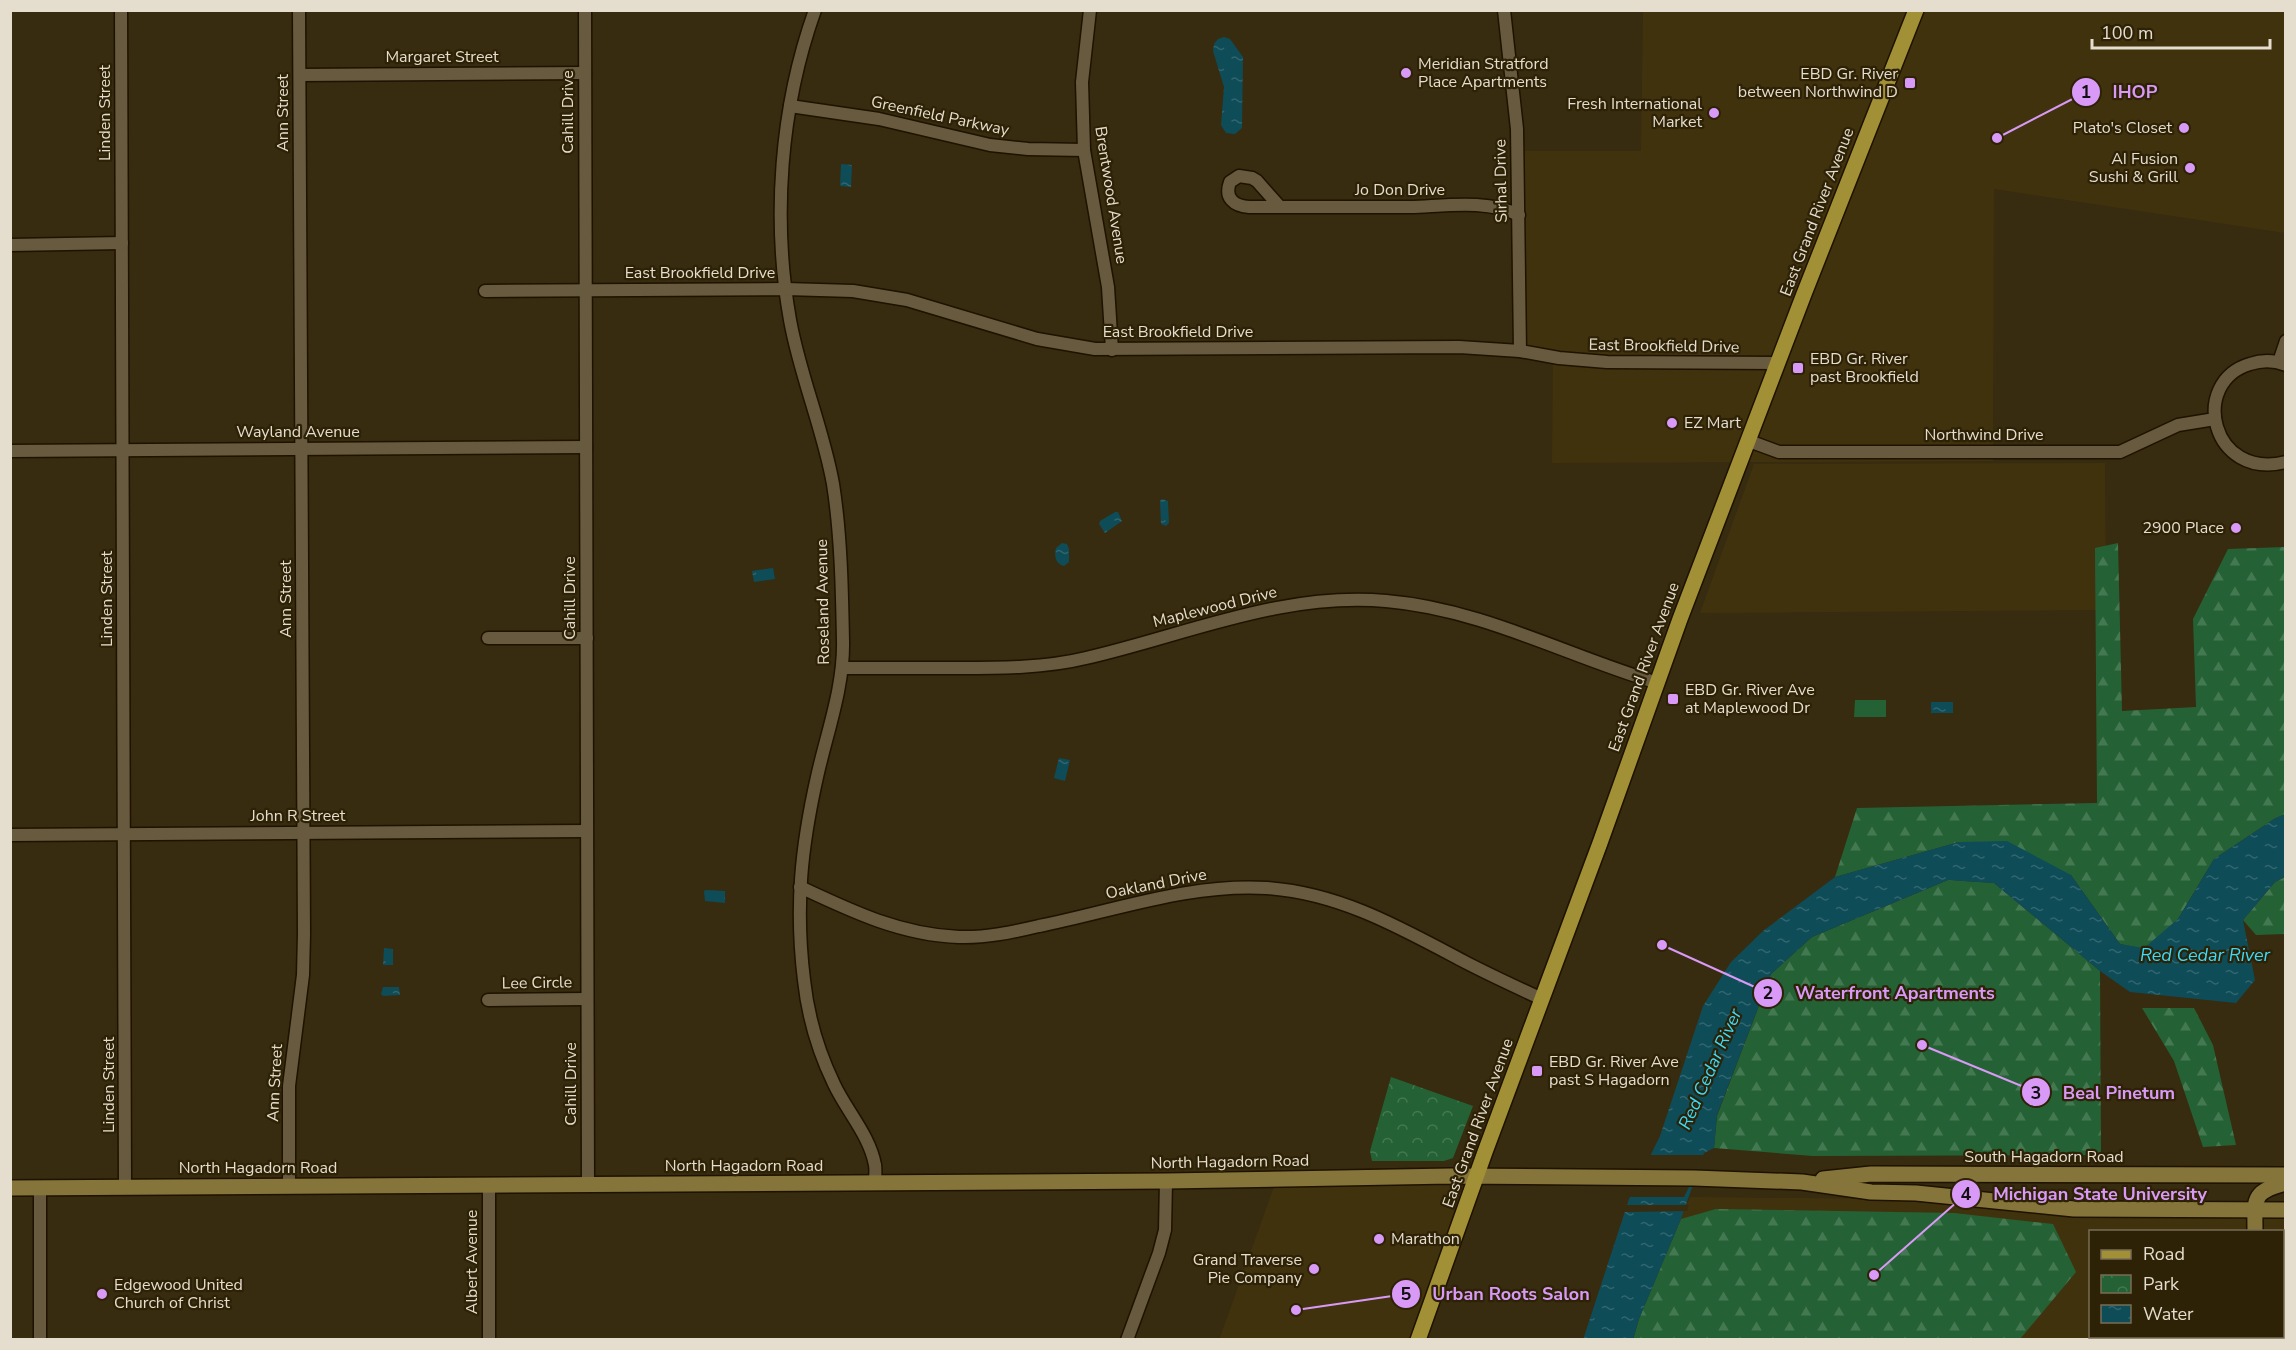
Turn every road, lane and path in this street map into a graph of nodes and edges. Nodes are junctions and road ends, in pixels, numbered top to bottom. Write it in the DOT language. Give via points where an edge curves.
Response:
graph roads {
  1 [pos="121,10"];
  2 [pos="300,10"];
  3 [pos="585,10"];
  4 [pos="814,10"];
  5 [pos="1090,10"];
  6 [pos="1504,10"];
  7 [pos="1916,10"];
  8 [pos="585,73"];
  9 [pos="300,75"];
  10 [pos="790,106"];
  11 [pos="1084,150"];
  12 [pos="1280,207"];
  13 [pos="1519,215"];
  14 [pos="122,243"];
  15 [pos="10,245"];
  16 [pos="786,289"];
  17 [pos="485,291"];
  18 [pos="585,291"];
  19 [pos="2286,341"];
  20 [pos="1112,350"];
  21 [pos="1520,351"];
  22 [pos="1778,363"];
  23 [pos="2282,363"];
  24 [pos="2215,419"];
  25 [pos="1749,441"];
  26 [pos="585,447"];
  27 [pos="302,448"];
  28 [pos="122,450"];
  29 [pos="10,451"];
  30 [pos="2286,462"];
  31 [pos="488,638"];
  32 [pos="587,638"];
  33 [pos="842,668"];
  34 [pos="1658,683"];
  35 [pos="586,831"];
  36 [pos="304,832"];
  37 [pos="124,834"];
  38 [pos="10,835"];
  39 [pos="800,887"];
  40 [pos="587,999"];
  41 [pos="1542,999"];
  42 [pos="488,1000"];
  43 [pos="2286,1175"];
  44 [pos="1477,1176"];
  45 [pos="1166,1181"];
  46 [pos="1802,1182"];
  47 [pos="875,1183"];
  48 [pos="2286,1183"];
  49 [pos="489,1185"];
  50 [pos="588,1185"];
  51 [pos="289,1186"];
  52 [pos="125,1187"];
  53 [pos="10,1188"];
  54 [pos="40,1188"];
  55 [pos="2255,1210"];
  56 [pos="2286,1210"];
  57 [pos="2255,1230"];
  58 [pos="40,1340"];
  59 [pos="489,1340"];
  60 [pos="1127,1340"];
  61 [pos="1418,1340"];
  1 -- 14 [label="street, Linden Street"];
  2 -- 9 [label="street, Ann Street"];
  3 -- 8 [label="street, Cahill Drive"];
  4 -- 10 [label="street, Roseland Avenue"];
  5 -- 11 [label="street, Brentwood Avenue" via="1082,82"];
  6 -- 13 [label="street, Sirhal Drive" via="1517,129"];
  7 -- 22 [label="main road, East Grand River Avenue"];
  8 -- 9 [label="street, Margaret Street"];
  8 -- 18 [label="street, Cahill Drive"];
  9 -- 27 [label="street, Ann Street"];
  10 -- 11 [label="street, Greenfield Parkway" via="879,119 990,145"];
  10 -- 16 [label="street, Roseland Avenue" via="781,224"];
  11 -- 20 [label="street, Brentwood Avenue" via="1108,287"];
  12 -- 13 [label="street, Jo Don Drive" via="1478,205"];
  13 -- 21 [label="street, Sirhal Drive"];
  14 -- 15 [label="street"];
  14 -- 28 [label="street, Linden Street"];
  16 -- 18 [label="street, East Brookfield Drive"];
  16 -- 20 [label="street, East Brookfield Drive" via="890,296 1036,339"];
  16 -- 33 [label="street, Roseland Avenue" via="801,368 833,484 844,644"];
  17 -- 18 [label="street, East Brookfield Drive"];
  18 -- 26 [label="street, Cahill Drive"];
  19 -- 23 [label="street"];
  20 -- 21 [label="street, East Brookfield Drive" via="1459,347"];
  21 -- 22 [label="street, East Brookfield Drive" via="1607,362"];
  22 -- 25 [label="main road, East Grand River Avenue"];
  23 -- 24 [label="street" via="2261,361 2243,366 2229,377 2219,392"];
  24 -- 25 [label="street, Northwind Drive" via="2178,425 2120,452 1779,452"];
  24 -- 30 [label="street" via="2224,444 2237,457 2269,466"];
  25 -- 34 [label="main road, East Grand River Avenue"];
  26 -- 27 [label="street, Wayland Avenue"];
  26 -- 32 [label="street, Cahill Drive"];
  27 -- 28 [label="street, Wayland Avenue"];
  27 -- 36 [label="street, Ann Street"];
  28 -- 29 [label="street, Wayland Avenue"];
  28 -- 37 [label="street, Linden Street"];
  31 -- 32 [label="street"];
  32 -- 35 [label="street, Cahill Drive"];
  33 -- 34 [label="street, Maplewood Drive" via="1003,668 1051,664 1257,610 1384,600 1472,617"];
  33 -- 39 [label="street, Roseland Avenue" via="807,820"];
  34 -- 41 [label="main road, East Grand River Avenue"];
  35 -- 36 [label="street, John R Street"];
  35 -- 40 [label="street, Cahill Drive"];
  36 -- 37 [label="street, John R Street"];
  36 -- 51 [label="street, Ann Street" via="303,975 289,1086"];
  37 -- 38 [label="street, John R Street"];
  37 -- 52 [label="street, Linden Street"];
  39 -- 41 [label="street, Oakland Drive" via="885,925 916,933 960,937 1001,934 1189,892 1239,888 1293,891 1332,899 1384,919"];
  39 -- 47 [label="street, Roseland Avenue" via="803,978 814,1034 835,1087 867,1144 875,1164"];
  40 -- 42 [label="street, Lee Circle"];
  40 -- 50 [label="street, Cahill Drive"];
  41 -- 44 [label="main road, East Grand River Avenue"];
  43 -- 46 [label="street, South Hagadorn Road" via="1871,1174"];
  44 -- 45 [label="street, North Hagadorn Road"];
  44 -- 46 [label="street, South Hagadorn Road"];
  44 -- 61 [label="main road, East Grand River Avenue"];
  45 -- 47 [label="street, North Hagadorn Road"];
  45 -- 60 [label="street" via="1165,1230"];
  46 -- 55 [label="street, South Hagadorn Road" via="1871,1192 2074,1209"];
  47 -- 50 [label="street, North Hagadorn Road"];
  48 -- 55 [label="street" via="2263,1191"];
  49 -- 50 [label="street, North Hagadorn Road"];
  49 -- 51 [label="street, North Hagadorn Road"];
  49 -- 59 [label="street, Albert Avenue"];
  51 -- 52 [label="street, North Hagadorn Road"];
  52 -- 54 [label="street, North Hagadorn Road"];
  53 -- 54 [label="street, North Hagadorn Road"];
  54 -- 58 [label="street"];
  55 -- 56 [label="street, South Hagadorn Road"];
  55 -- 57 [label="street"];
}
